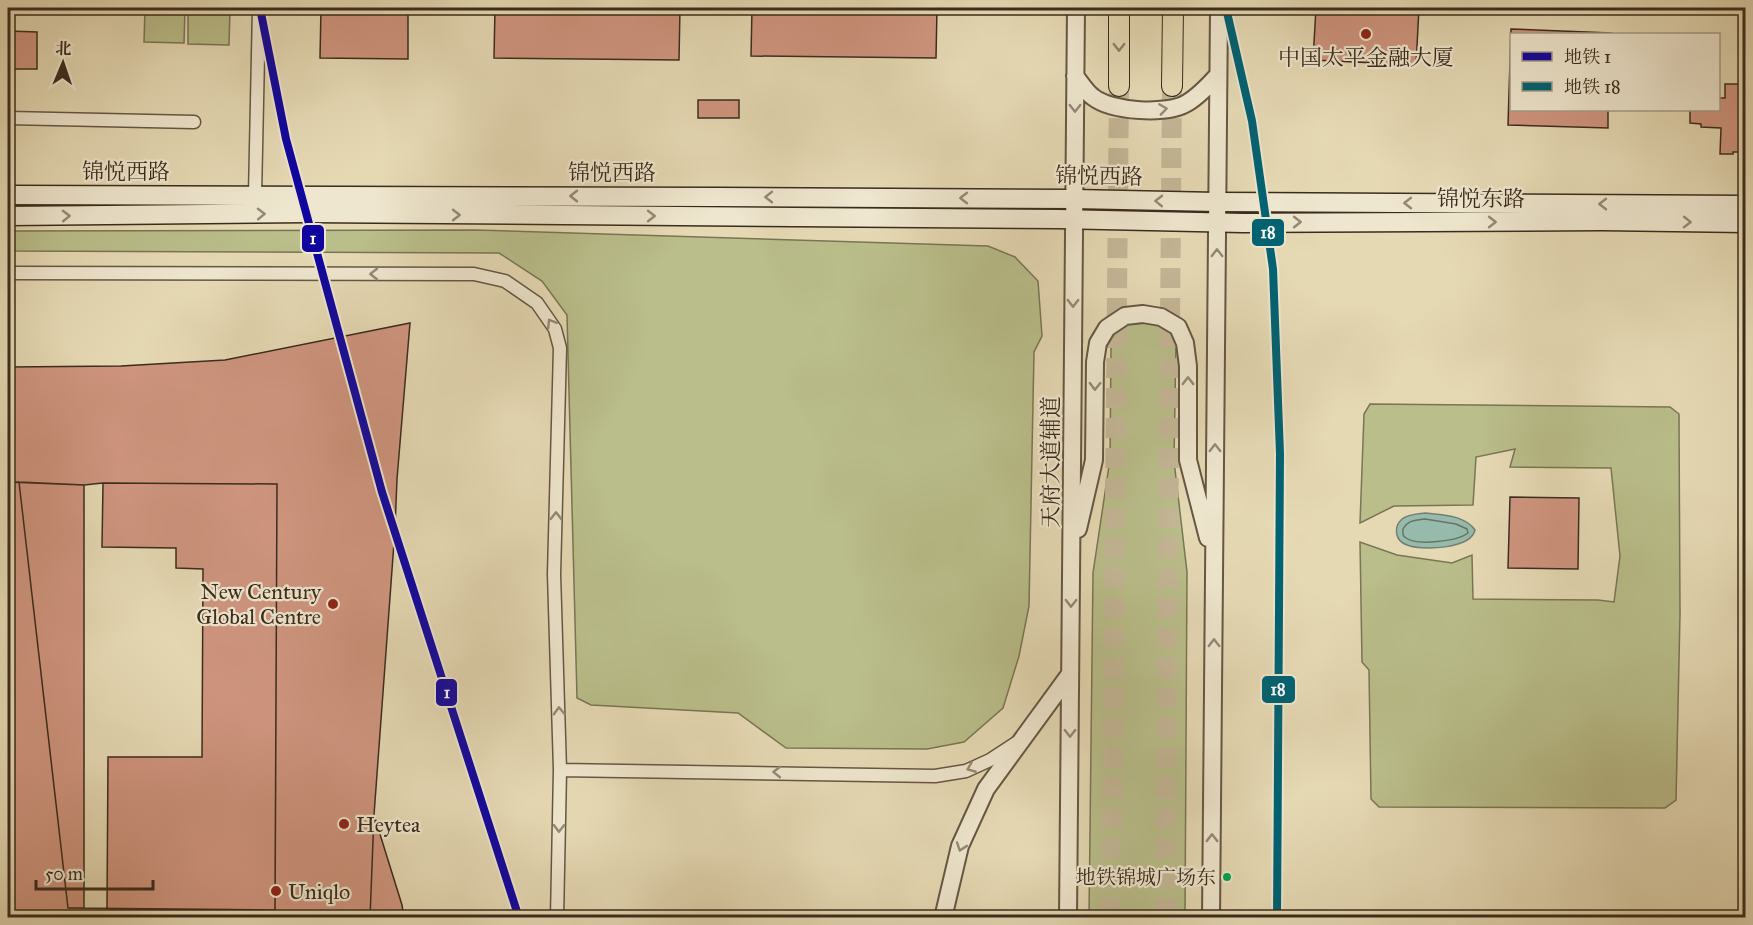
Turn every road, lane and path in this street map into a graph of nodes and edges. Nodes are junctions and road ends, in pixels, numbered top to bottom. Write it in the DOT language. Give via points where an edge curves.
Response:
graph roads {
  1 [pos="259,8"];
  2 [pos="1076,8"];
  3 [pos="1119,8"];
  4 [pos="1173,8"];
  5 [pos="1219,8"];
  6 [pos="1218,75"];
  7 [pos="1075,76"];
  8 [pos="1119,86"];
  9 [pos="1172,87"];
  10 [pos="8,118"];
  11 [pos="194,122"];
  12 [pos="8,195"];
  13 [pos="255,195"];
  14 [pos="1074,199"];
  15 [pos="1217,202"];
  16 [pos="1746,205"];
  17 [pos="8,216"];
  18 [pos="1074,220"];
  19 [pos="1217,222"];
  20 [pos="1746,223"];
  21 [pos="8,273"];
  22 [pos="1071,561"];
  23 [pos="1214,562"];
  24 [pos="1070,674"];
  25 [pos="1022,740"];
  26 [pos="560,770"];
  27 [pos="557,918"];
  28 [pos="943,918"];
  29 [pos="1068,918"];
  30 [pos="1211,918"];
  1 -- 13 [label="street"];
  2 -- 7 [label="street, 天府大道辅道"];
  3 -- 8 [label="main road, one-way"];
  4 -- 9 [label="main road"];
  5 -- 6 [label="street"];
  7 -- 6 [label="street, one-way" via="1093,98 1112,106 1161,111 1186,104"];
  6 -- 15 [label="street"];
  7 -- 14 [label="street, 天府大道辅道, one-way"];
  10 -- 11 [label="street"];
  12 -- 13 [label="main road, 锦悦西路"];
  14 -- 13 [label="main road, 锦悦西路, one-way"];
  15 -- 14 [label="main road, 锦悦西路, one-way"];
  14 -- 18 [label="street, 天府大道辅道"];
  16 -- 15 [label="main road, 锦悦东路, one-way"];
  15 -- 19 [label="street"];
  17 -- 18 [label="main road, 锦悦西路, one-way" via="308,213"];
  18 -- 19 [label="main road, 锦悦西路"];
  18 -- 22 [label="street, 天府大道辅道, one-way"];
  19 -- 20 [label="main road, 锦悦东路, one-way"];
  23 -- 19 [label="street, one-way"];
  26 -- 21 [label="street, one-way" via="554,574 560,348 555,329 537,303 505,281 474,274"];
  23 -- 22 [label="street, one-way" via="1188,460 1185,343 1178,327 1161,317 1143,314 1125,316 1107,328 1098,343 1094,460"];
  22 -- 24 [label="street, 天府大道辅道, one-way"];
  30 -- 23 [label="street, one-way"];
  24 -- 25 [label="street"];
  24 -- 29 [label="street, 天府大道辅道, one-way"];
  25 -- 26 [label="street, one-way" via="966,771 935,776"];
  25 -- 28 [label="street, one-way" via="986,789 960,846"];
  26 -- 27 [label="street, one-way"];
}
